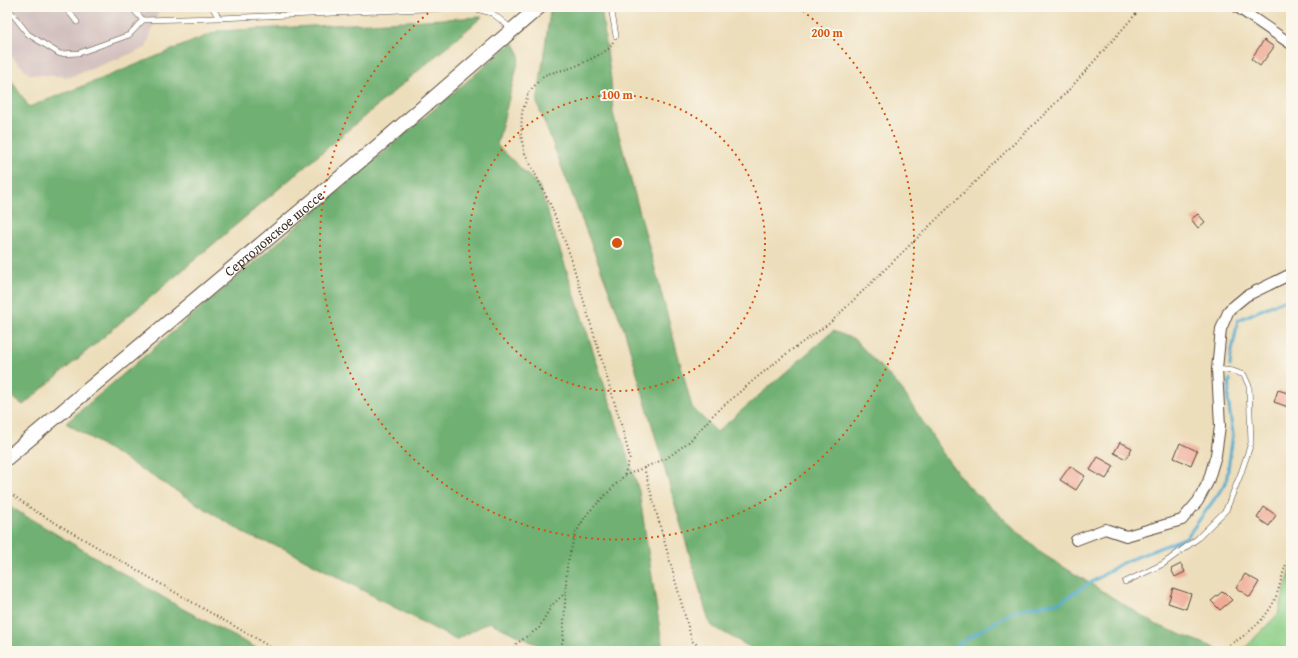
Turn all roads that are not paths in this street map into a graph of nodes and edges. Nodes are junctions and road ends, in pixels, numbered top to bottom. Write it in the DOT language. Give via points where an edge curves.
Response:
graph roads {
  1 [pos="7,7"];
  2 [pos="65,7"];
  3 [pos="131,7"];
  4 [pos="212,7"];
  5 [pos="539,7"];
  6 [pos="611,7"];
  7 [pos="1236,7"];
  8 [pos="219,18"];
  9 [pos="143,20"];
  10 [pos="77,22"];
  11 [pos="513,30"];
  12 [pos="616,36"];
  13 [pos="1291,44"];
  14 [pos="1291,274"];
  15 [pos="1217,369"];
  16 [pos="7,458"];
  17 [pos="1076,540"];
  18 [pos="1125,582"];
  1 -- 9 [label="lane" via="28,34 60,54 79,53 129,35"];
  2 -- 10 [label="lane"];
  3 -- 9 [label="lane"];
  4 -- 8 [label="lane"];
  5 -- 11 [label="main road, Сертоловское шоссе"];
  6 -- 12 [label="lane"];
  7 -- 13 [label="street"];
  8 -- 9 [label="lane"];
  8 -- 11 [label="lane" via="468,7 492,13"];
  11 -- 16 [label="main road, Сертоловское шоссе"];
  14 -- 15 [label="street" via="1246,296 1229,310 1221,329"];
  15 -- 17 [label="street" via="1220,426 1216,454 1208,482 1198,501 1182,520 1126,536 1105,529"];
  15 -- 18 [label="lane" via="1244,375 1249,386 1251,443 1242,473 1226,510 1196,539 1163,564"];
}
